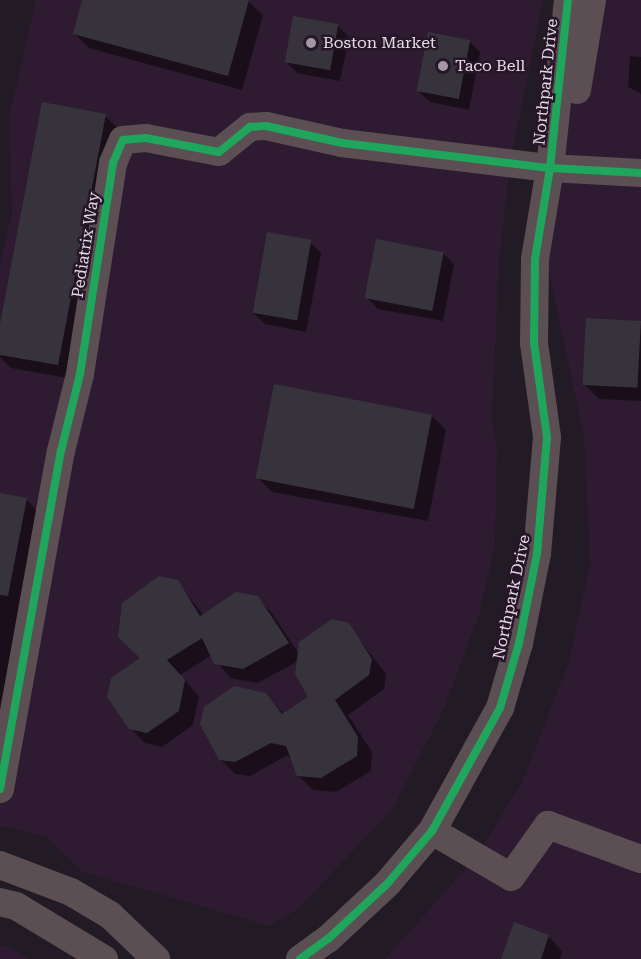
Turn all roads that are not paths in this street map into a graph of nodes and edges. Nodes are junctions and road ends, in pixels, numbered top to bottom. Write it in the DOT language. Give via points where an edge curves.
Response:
graph roads {
  1 [pos="568,0"];
  2 [pos="592,0"];
  3 [pos="550,168"];
  4 [pos="641,173"];
  5 [pos="0,789"];
  6 [pos="432,831"];
  7 [pos="641,859"];
  8 [pos="0,865"];
  9 [pos="0,902"];
  10 [pos="104,959"];
  11 [pos="156,959"];
  12 [pos="300,959"];
  1 -- 3 [label="street, Northpark Drive"];
  2 -- 3 [label="street, Northpark Drive" via="571,124"];
  3 -- 4 [label="street, Northpark Drive"];
  3 -- 5 [label="street, Pediatrix Way" via="342,143 266,126 250,127 219,152 146,138 123,140 113,163 80,374 61,451"];
  3 -- 6 [label="street, Northpark Drive" via="535,259 534,343 547,437 537,554 519,644 500,708"];
  6 -- 7 [label="street" via="511,878 548,825"];
  6 -- 12 [label="street, Northpark Drive" via="387,884 328,939"];
  8 -- 11 [label="street" via="71,892 110,915"];
  9 -- 10 [label="street" via="15,906"];
}
